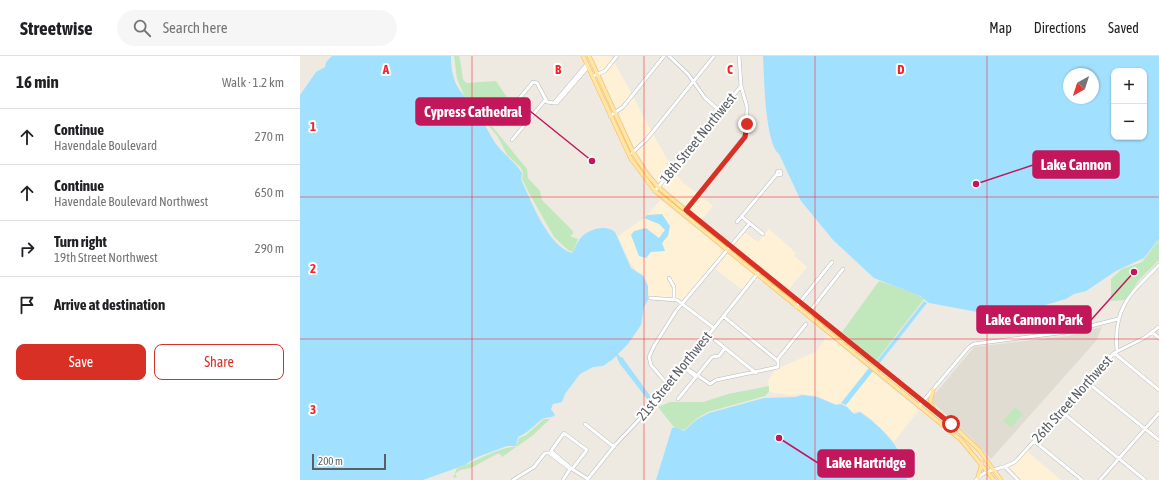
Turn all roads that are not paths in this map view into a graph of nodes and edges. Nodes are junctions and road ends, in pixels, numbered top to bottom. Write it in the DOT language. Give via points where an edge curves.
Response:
graph roads {
  1 [pos="583,56"];
  2 [pos="589,56"];
  3 [pos="618,56"];
  4 [pos="664,56"];
  5 [pos="669,56"];
  6 [pos="714,56"];
  7 [pos="739,56"];
  8 [pos="587,65"];
  9 [pos="597,75"];
  10 [pos="593,76"];
  11 [pos="694,80"];
  12 [pos="741,86"];
  13 [pos="546,99"];
  14 [pos="720,111"];
  15 [pos="615,113"];
  16 [pos="610,116"];
  17 [pos="498,124"];
  18 [pos="512,140"];
  19 [pos="633,152"];
  20 [pos="629,155"];
  21 [pos="777,174"];
  22 [pos="658,187"];
  23 [pos="655,191"];
  24 [pos="686,210"];
  25 [pos="682,215"];
  26 [pos="742,216"];
  27 [pos="737,222"];
  28 [pos="750,223"];
  29 [pos="763,234"];
  30 [pos="731,247"];
  31 [pos="728,251"];
  32 [pos="832,262"];
  33 [pos="1159,265"];
  34 [pos="760,270"];
  35 [pos="843,270"];
  36 [pos="756,274"];
  37 [pos="669,278"];
  38 [pos="650,298"];
  39 [pos="674,299"];
  40 [pos="799,302"];
  41 [pos="682,303"];
  42 [pos="796,307"];
  43 [pos="810,311"];
  44 [pos="723,316"];
  45 [pos="1118,319"];
  46 [pos="806,324"];
  47 [pos="1159,326"];
  48 [pos="714,328"];
  49 [pos="1152,332"];
  50 [pos="1159,338"];
  51 [pos="715,340"];
  52 [pos="850,343"];
  53 [pos="846,347"];
  54 [pos="725,348"];
  55 [pos="1115,351"];
  56 [pos="777,360"];
  57 [pos="683,366"];
  58 [pos="756,373"];
  59 [pos="696,376"];
  60 [pos="1087,382"];
  61 [pos="668,385"];
  62 [pos="933,390"];
  63 [pos="1159,390"];
  64 [pos="678,399"];
  65 [pos="922,402"];
  66 [pos="919,406"];
  67 [pos="1061,411"];
  68 [pos="936,413"];
  69 [pos="1159,413"];
  70 [pos="585,424"];
  71 [pos="1145,429"];
  72 [pos="1159,440"];
  73 [pos="1034,441"];
  74 [pos="614,447"];
  75 [pos="1119,459"];
  76 [pos="982,463"];
  77 [pos="1005,467"];
  78 [pos="572,469"];
  79 [pos="993,469"];
  80 [pos="988,471"];
  81 [pos="521,477"];
  82 [pos="977,478"];
  83 [pos="588,479"];
  84 [pos="513,480"];
  85 [pos="525,480"];
  86 [pos="563,480"];
  87 [pos="994,480"];
  88 [pos="1001,480"];
  89 [pos="1018,480"];
  90 [pos="1082,480"];
  91 [pos="1100,480"];
  92 [pos="1145,480"];
  1 -- 8 [label="main road"];
  2 -- 9 [label="main road"];
  3 -- 9 [label="street" via="605,71"];
  4 -- 15 [label="street" via="623,107"];
  5 -- 11 [label="street"];
  6 -- 11 [label="street"];
  7 -- 12 [label="street"];
  8 -- 10 [label="main road"];
  8 -- 13 [label="street" via="554,103 549,103"];
  9 -- 10 [label="street"];
  9 -- 15 [label="main road"];
  10 -- 16 [label="main road"];
  11 -- 14 [label="street" via="706,99"];
  11 -- 19 [label="street" via="646,140"];
  12 -- 14 [label="street, 18th Street Northwest"];
  12 -- 24 [label="street" via="747,106 745,137"];
  13 -- 17 [label="street" via="535,82"];
  13 -- 18 [label="street"];
  14 -- 22 [label="street, 18th Street Northwest"];
  15 -- 16 [label="street"];
  15 -- 19 [label="main road"];
  16 -- 20 [label="main road"];
  19 -- 20 [label="street"];
  19 -- 22 [label="main road"];
  20 -- 23 [label="main road"];
  21 -- 26 [label="street"];
  22 -- 23 [label="street, 18th Street Northwest"];
  22 -- 24 [label="main road"];
  23 -- 25 [label="main road"];
  24 -- 25 [label="street"];
  24 -- 30 [label="main road"];
  25 -- 31 [label="main road"];
  26 -- 27 [label="street"];
  26 -- 28 [label="street"];
  28 -- 29 [label="street"];
  28 -- 30 [label="street"];
  30 -- 31 [label="street"];
  30 -- 34 [label="main road"];
  31 -- 36 [label="main road"];
  31 -- 41 [label="street"];
  32 -- 40 [label="street"];
  33 -- 45 [label="street" via="1130,296"];
  34 -- 36 [label="street, 21st Street Northwest"];
  34 -- 40 [label="main road"];
  35 -- 43 [label="street"];
  36 -- 42 [label="main road"];
  36 -- 44 [label="street, 21st Street Northwest"];
  37 -- 39 [label="street" via="673,285"];
  38 -- 39 [label="street"];
  39 -- 41 [label="street"];
  40 -- 42 [label="street"];
  40 -- 43 [label="main road"];
  41 -- 48 [label="street"];
  41 -- 61 [label="street" via="661,332 650,358 650,365"];
  42 -- 53 [label="main road"];
  43 -- 52 [label="main road"];
  44 -- 48 [label="street, 21st Street Northwest"];
  44 -- 56 [label="street"];
  45 -- 55 [label="street"];
  45 -- 62 [label="street" via="1067,332 974,344"];
  46 -- 56 [label="street"];
  47 -- 49 [label="street, 26th Street Northwest"];
  48 -- 57 [label="street, 21st Street Northwest"];
  49 -- 50 [label="street"];
  49 -- 55 [label="street, 26th Street Northwest"];
  51 -- 54 [label="street"];
  52 -- 53 [label="main road"];
  52 -- 65 [label="main road"];
  53 -- 66 [label="main road"];
  54 -- 58 [label="street"];
  54 -- 59 [label="street" via="719,356 712,357"];
  55 -- 60 [label="street, 26th Street Northwest"];
  55 -- 63 [label="street"];
  56 -- 58 [label="street" via="779,364 776,369"];
  57 -- 59 [label="street"];
  57 -- 61 [label="street, 21st Street Northwest"];
  58 -- 59 [label="street" via="716,380 710,384"];
  59 -- 64 [label="street"];
  60 -- 67 [label="street, 26th Street Northwest"];
  60 -- 71 [label="street"];
  61 -- 74 [label="street, 21st Street Northwest"];
  62 -- 65 [label="street"];
  62 -- 68 [label="main road" via="930,403"];
  65 -- 66 [label="street"];
  65 -- 68 [label="main road"];
  66 -- 76 [label="main road" via="961,440"];
  67 -- 73 [label="street, 26th Street Northwest"];
  67 -- 75 [label="street"];
  68 -- 79 [label="main road" via="979,450"];
  69 -- 71 [label="street"];
  70 -- 74 [label="street"];
  71 -- 72 [label="street"];
  71 -- 75 [label="street"];
  73 -- 77 [label="street, 26th Street Northwest" via="1017,460"];
  73 -- 90 [label="street"];
  74 -- 83 [label="street, 21st Street Northwest"];
  75 -- 91 [label="street"];
  75 -- 92 [label="street"];
  76 -- 80 [label="main road"];
  76 -- 82 [label="main road"];
  77 -- 79 [label="street, 26th Street Northwest"];
  77 -- 89 [label="street"];
  78 -- 78 [label="street" via="587,450 565,432 551,451"];
  78 -- 83 [label="street"];
  79 -- 80 [label="street, 26th Street Northwest"];
  79 -- 88 [label="main road"];
  80 -- 82 [label="street, 26th Street Northwest"];
  80 -- 87 [label="main road"];
  81 -- 84 [label="street"];
  81 -- 85 [label="street"];
  81 -- 86 [label="street" via="536,465 545,453 549,453 570,469"];
}
